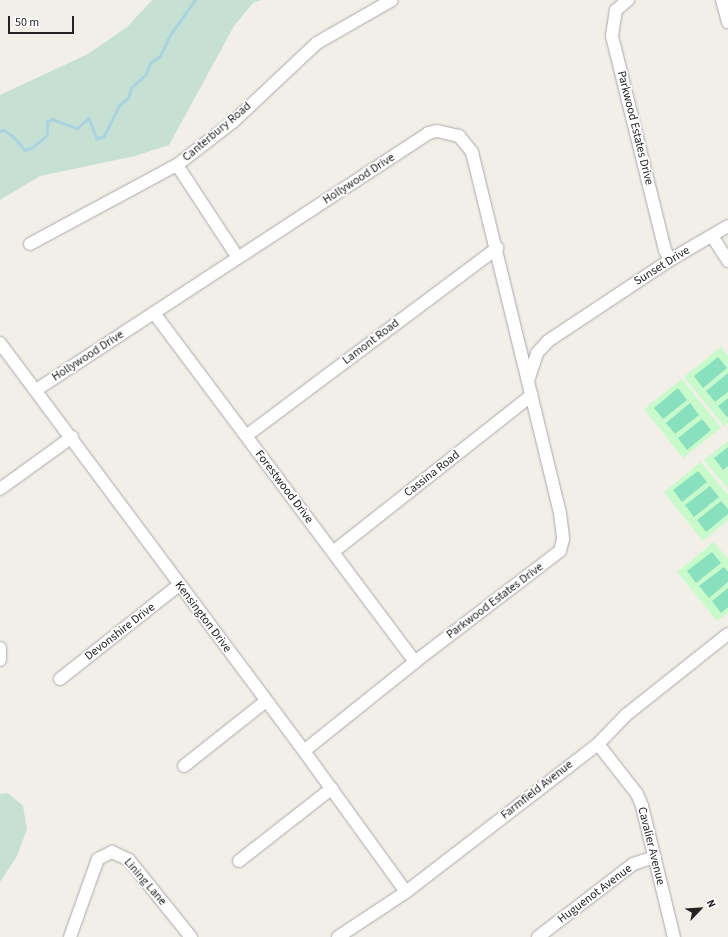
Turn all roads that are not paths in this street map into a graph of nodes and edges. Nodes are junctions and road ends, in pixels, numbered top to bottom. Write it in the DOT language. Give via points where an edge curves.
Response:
graph roads {
  1 [pos="392,0"];
  2 [pos="628,0"];
  3 [pos="722,0"];
  4 [pos="728,22"];
  5 [pos="177,165"];
  6 [pos="728,226"];
  7 [pos="712,236"];
  8 [pos="30,244"];
  9 [pos="497,248"];
  10 [pos="238,258"];
  11 [pos="670,260"];
  12 [pos="728,261"];
  13 [pos="154,313"];
  14 [pos="0,343"];
  15 [pos="528,381"];
  16 [pos="36,390"];
  17 [pos="532,395"];
  18 [pos="246,436"];
  19 [pos="72,437"];
  20 [pos="0,489"];
  21 [pos="333,552"];
  22 [pos="180,585"];
  23 [pos="728,634"];
  24 [pos="0,648"];
  25 [pos="0,660"];
  26 [pos="415,662"];
  27 [pos="60,679"];
  28 [pos="266,701"];
  29 [pos="598,744"];
  30 [pos="304,751"];
  31 [pos="184,766"];
  32 [pos="332,788"];
  33 [pos="655,857"];
  34 [pos="239,861"];
  35 [pos="406,892"];
  36 [pos="70,937"];
  37 [pos="192,937"];
  38 [pos="338,937"];
  39 [pos="538,937"];
  40 [pos="674,937"];
  1 -- 5 [label="street, Canterbury Road" via="317,43 234,121"];
  2 -- 11 [label="street, Parkwood Estates Drive" via="616,10 612,36 665,250"];
  3 -- 4 [label="street"];
  5 -- 8 [label="street, Canterbury Road"];
  5 -- 10 [label="street"];
  6 -- 7 [label="street, Sunset Drive"];
  7 -- 11 [label="street, Sunset Drive"];
  7 -- 12 [label="street"];
  9 -- 10 [label="street, Hollywood Drive" via="472,152 459,136 437,131 428,133"];
  9 -- 15 [label="street, Hollywood Drive"];
  9 -- 18 [label="street, Lamont Road"];
  10 -- 13 [label="street, Hollywood Drive"];
  11 -- 15 [label="street, Sunset Drive" via="548,341 537,353"];
  13 -- 16 [label="street, Hollywood Drive"];
  13 -- 18 [label="street, Forestwood Drive"];
  14 -- 16 [label="street, Kensington Drive"];
  15 -- 17 [label="street, Hollywood Drive"];
  16 -- 19 [label="street, Kensington Drive"];
  17 -- 21 [label="street, Cassina Road"];
  17 -- 26 [label="street, Parkwood Estates Drive" via="560,513 563,539 560,551"];
  18 -- 21 [label="street, Forestwood Drive"];
  19 -- 20 [label="street"];
  19 -- 22 [label="street, Kensington Drive"];
  21 -- 26 [label="street, Forestwood Drive"];
  22 -- 27 [label="street, Devonshire Drive"];
  22 -- 28 [label="street, Kensington Drive"];
  23 -- 29 [label="street, Farmfield Avenue" via="626,715"];
  24 -- 25 [label="street"];
  26 -- 30 [label="street, Parkwood Estates Drive"];
  28 -- 30 [label="street, Kensington Drive"];
  28 -- 31 [label="street"];
  29 -- 33 [label="street, Cavalier Avenue" via="637,794"];
  29 -- 35 [label="street, Farmfield Avenue"];
  30 -- 32 [label="street, Kensington Drive"];
  32 -- 34 [label="street"];
  32 -- 35 [label="street, Kensington Drive"];
  33 -- 39 [label="street, Huguenot Avenue" via="633,864"];
  33 -- 40 [label="street, Cavalier Avenue"];
  35 -- 38 [label="street, Farmfield Avenue"];
  36 -- 37 [label="street, Lining Lane" via="98,858 112,852 129,860"];
}
